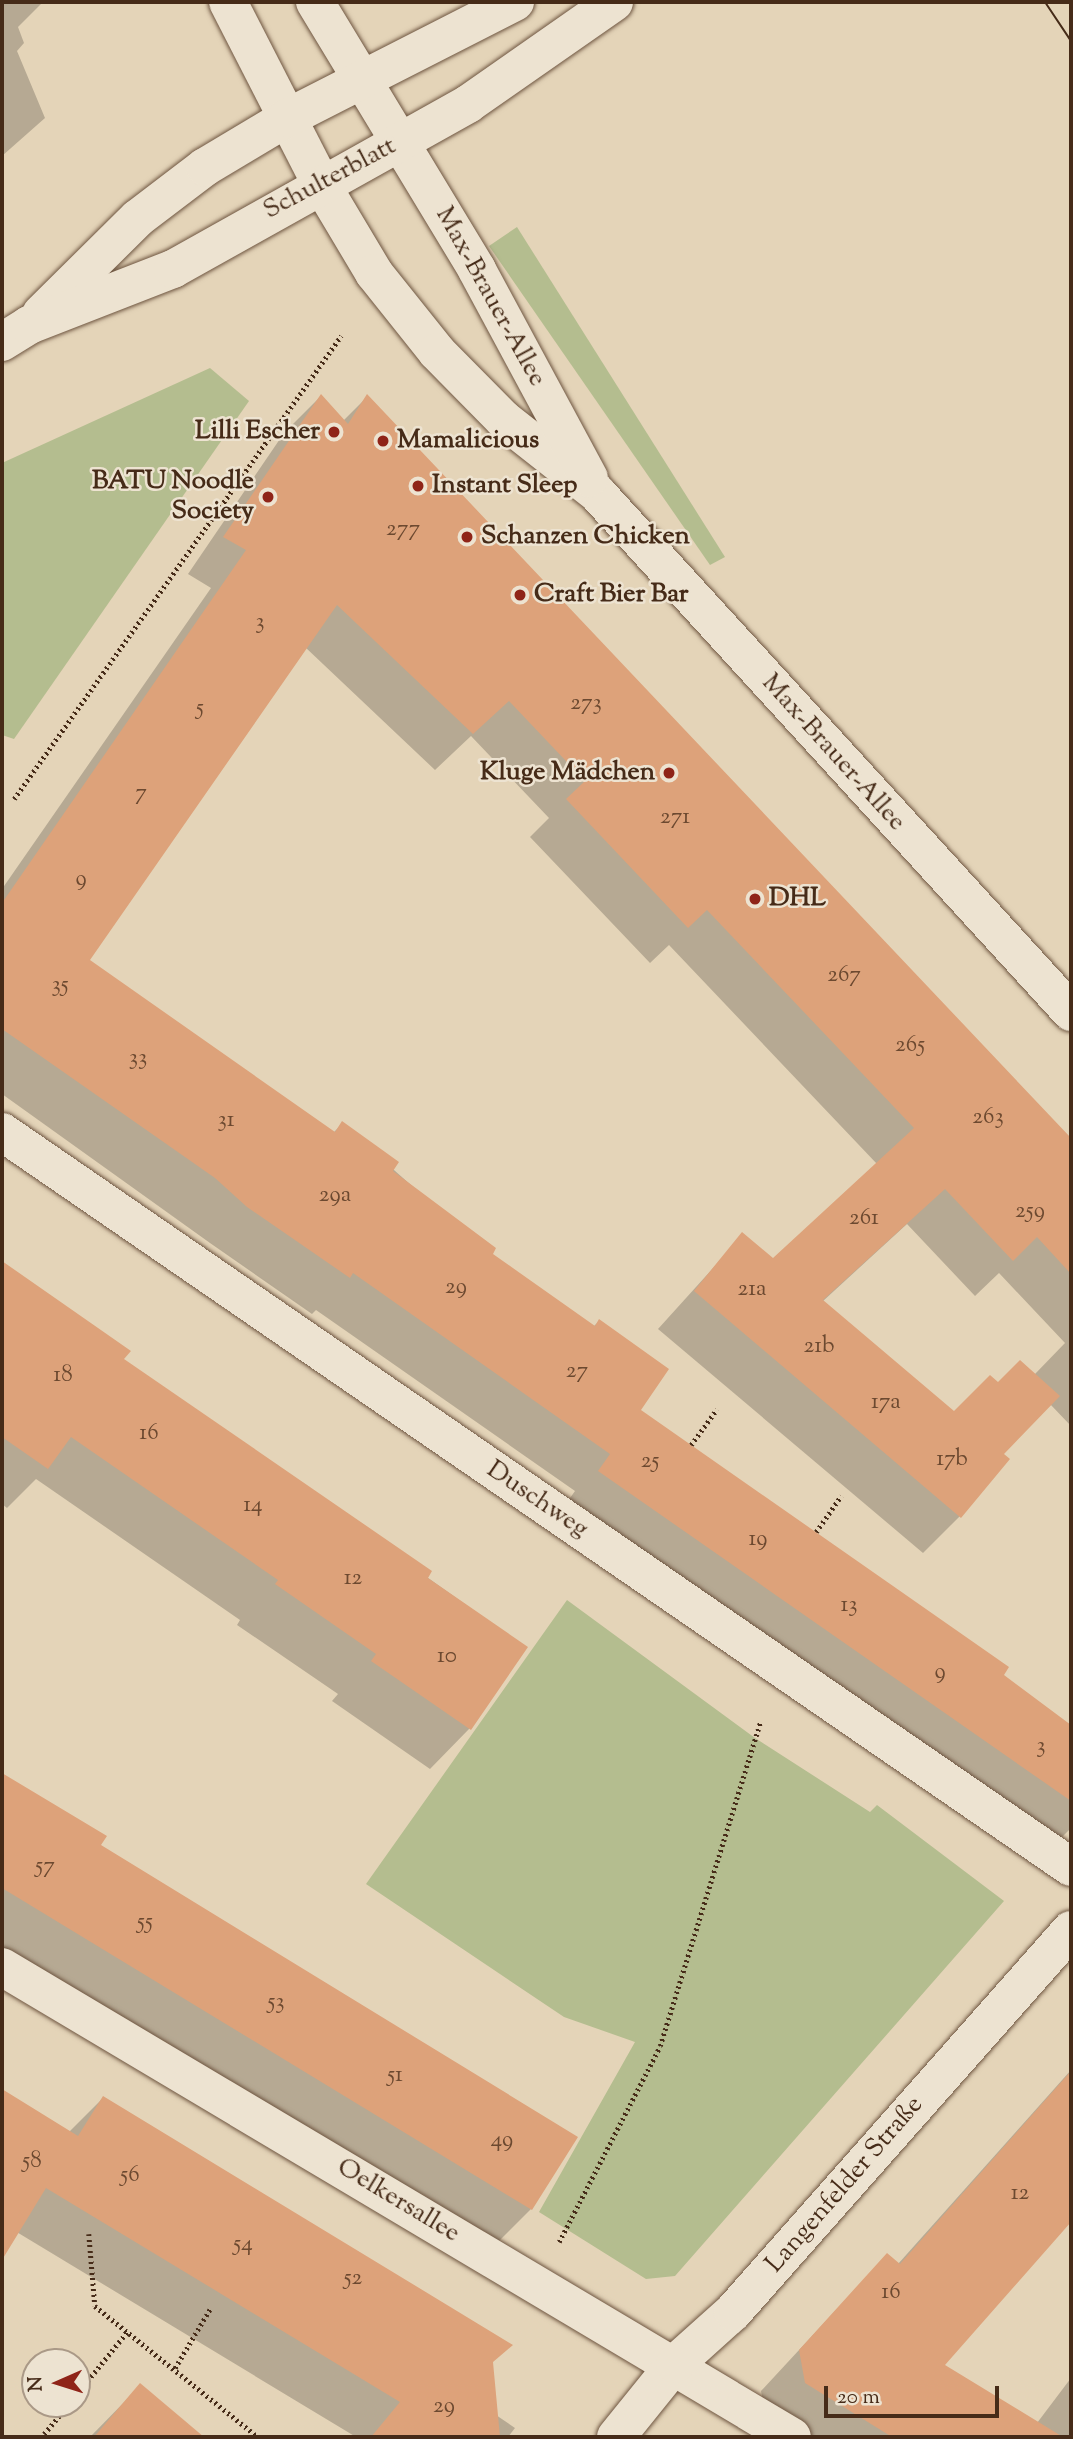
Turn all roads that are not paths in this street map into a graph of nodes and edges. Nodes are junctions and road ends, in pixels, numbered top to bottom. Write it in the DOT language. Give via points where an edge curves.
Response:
graph roads {
  1 [pos="228,2"];
  2 [pos="316,2"];
  3 [pos="515,2"];
  4 [pos="614,2"];
  5 [pos="363,79"];
  6 [pos="287,118"];
  7 [pos="400,141"];
  8 [pos="321,184"];
  9 [pos="15,334"];
  10 [pos="597,493"];
  11 [pos="1071,1012"];
  12 [pos="2,1132"];
  13 [pos="1071,1867"];
  14 [pos="1071,1930"];
  15 [pos="2,1967"];
  16 [pos="675,2364"];
  17 [pos="616,2437"];
  18 [pos="792,2437"];
  1 -- 6 [label="street, Max-Brauer-Allee"];
  2 -- 5 [label="street, Max-Brauer-Allee"];
  3 -- 5 [label="street, Schulterblatt"];
  4 -- 7 [label="street, Schulterblatt" via="468,104"];
  5 -- 6 [label="street, Schulterblatt"];
  5 -- 7 [label="street, Max-Brauer-Allee"];
  6 -- 8 [label="street, Max-Brauer-Allee"];
  6 -- 9 [label="street, Schulterblatt" via="205,167 138,218"];
  7 -- 8 [label="street, Schulterblatt"];
  7 -- 10 [label="street, Max-Brauer-Allee" via="477,270"];
  8 -- 9 [label="street, Schulterblatt" via="173,269"];
  8 -- 10 [label="street, Max-Brauer-Allee" via="374,273 436,352 503,419"];
  10 -- 11 [label="street, Max-Brauer-Allee"];
  12 -- 13 [label="street, Duschweg"];
  14 -- 16 [label="street, Langenfelder Straße" via="733,2312"];
  15 -- 16 [label="street, Oelkersallee"];
  16 -- 17 [label="street, Langenfelder Straße"];
  16 -- 18 [label="street, Oelkersallee"];
}
